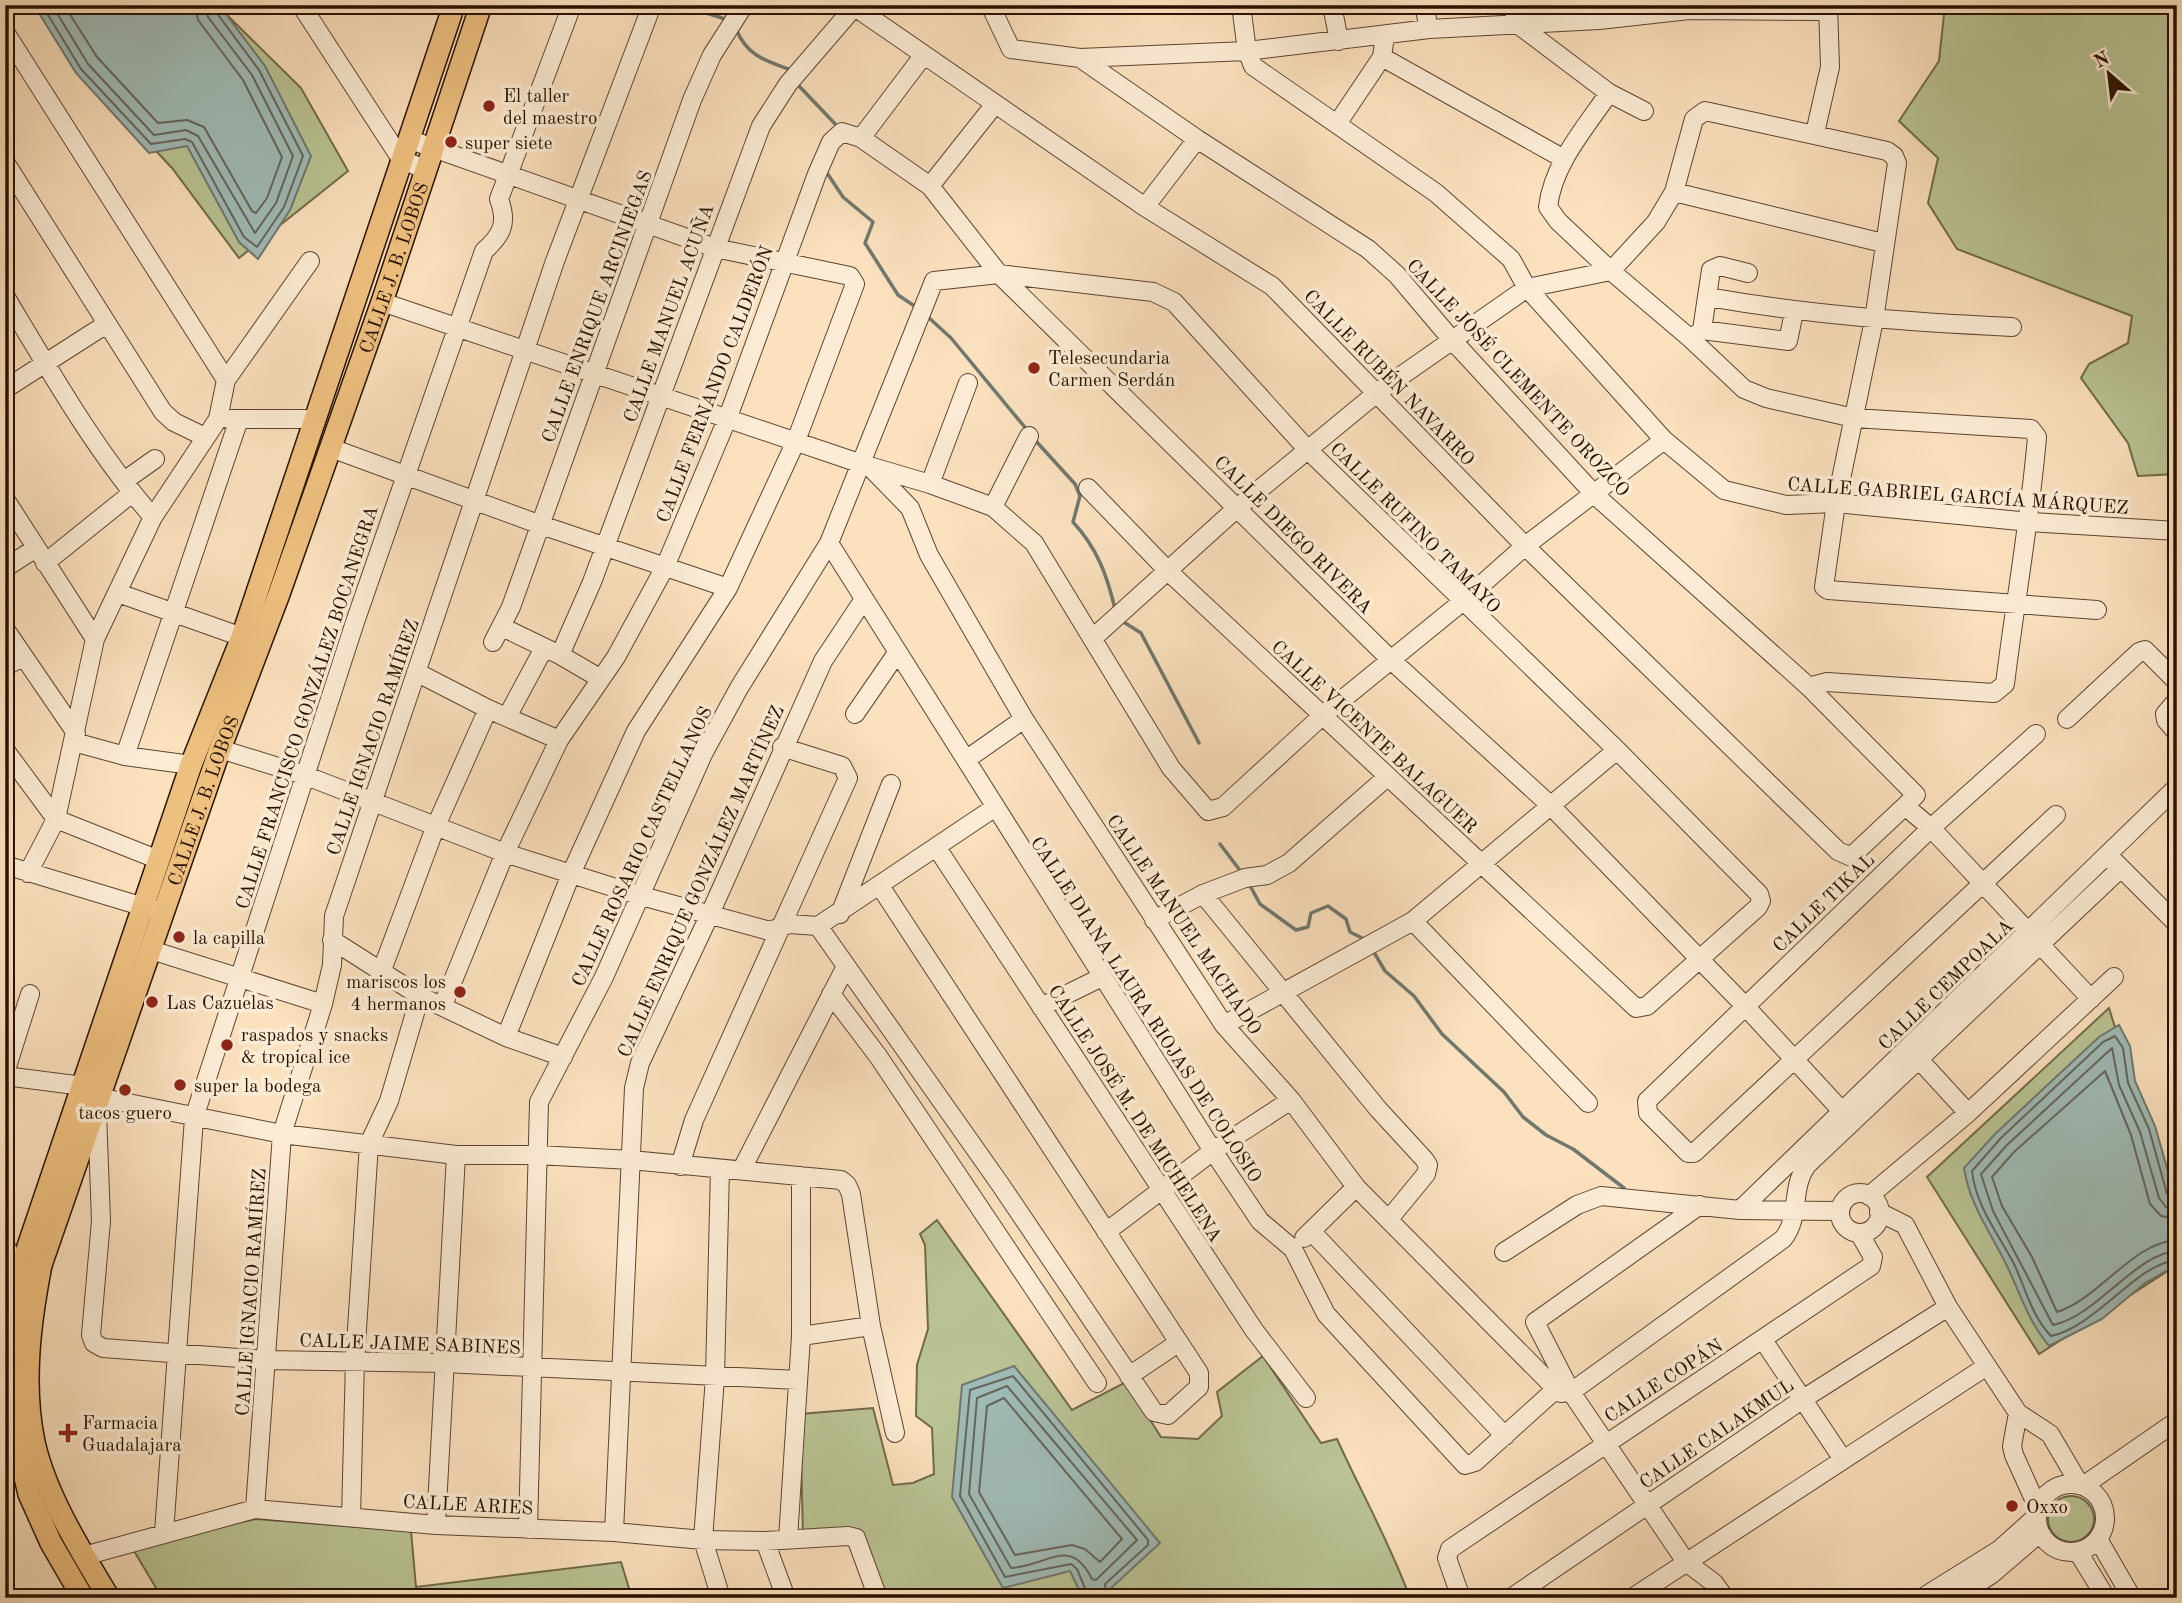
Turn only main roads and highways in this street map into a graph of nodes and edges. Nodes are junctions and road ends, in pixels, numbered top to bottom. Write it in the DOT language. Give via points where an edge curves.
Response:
graph roads {
  1 [pos="454,5"];
  2 [pos="481,5"];
  3 [pos="93,1097"];
  4 [pos="83,1598"];
  5 [pos="109,1598"];
  1 -- 3 [label="main road, CALLE J. B. LOBOS" via="242,637 191,765 143,906"];
  2 -- 3 [label="main road, CALLE J. B. LOBOS" via="331,448"];
  3 -- 4 [label="main road, CALLE J. B. LOBOS" via="19,1273 9,1379 15,1435 29,1494"];
  3 -- 5 [label="main road, CALLE J. B. LOBOS" via="41,1265 30,1324 30,1382 34,1443 61,1513"];
}
